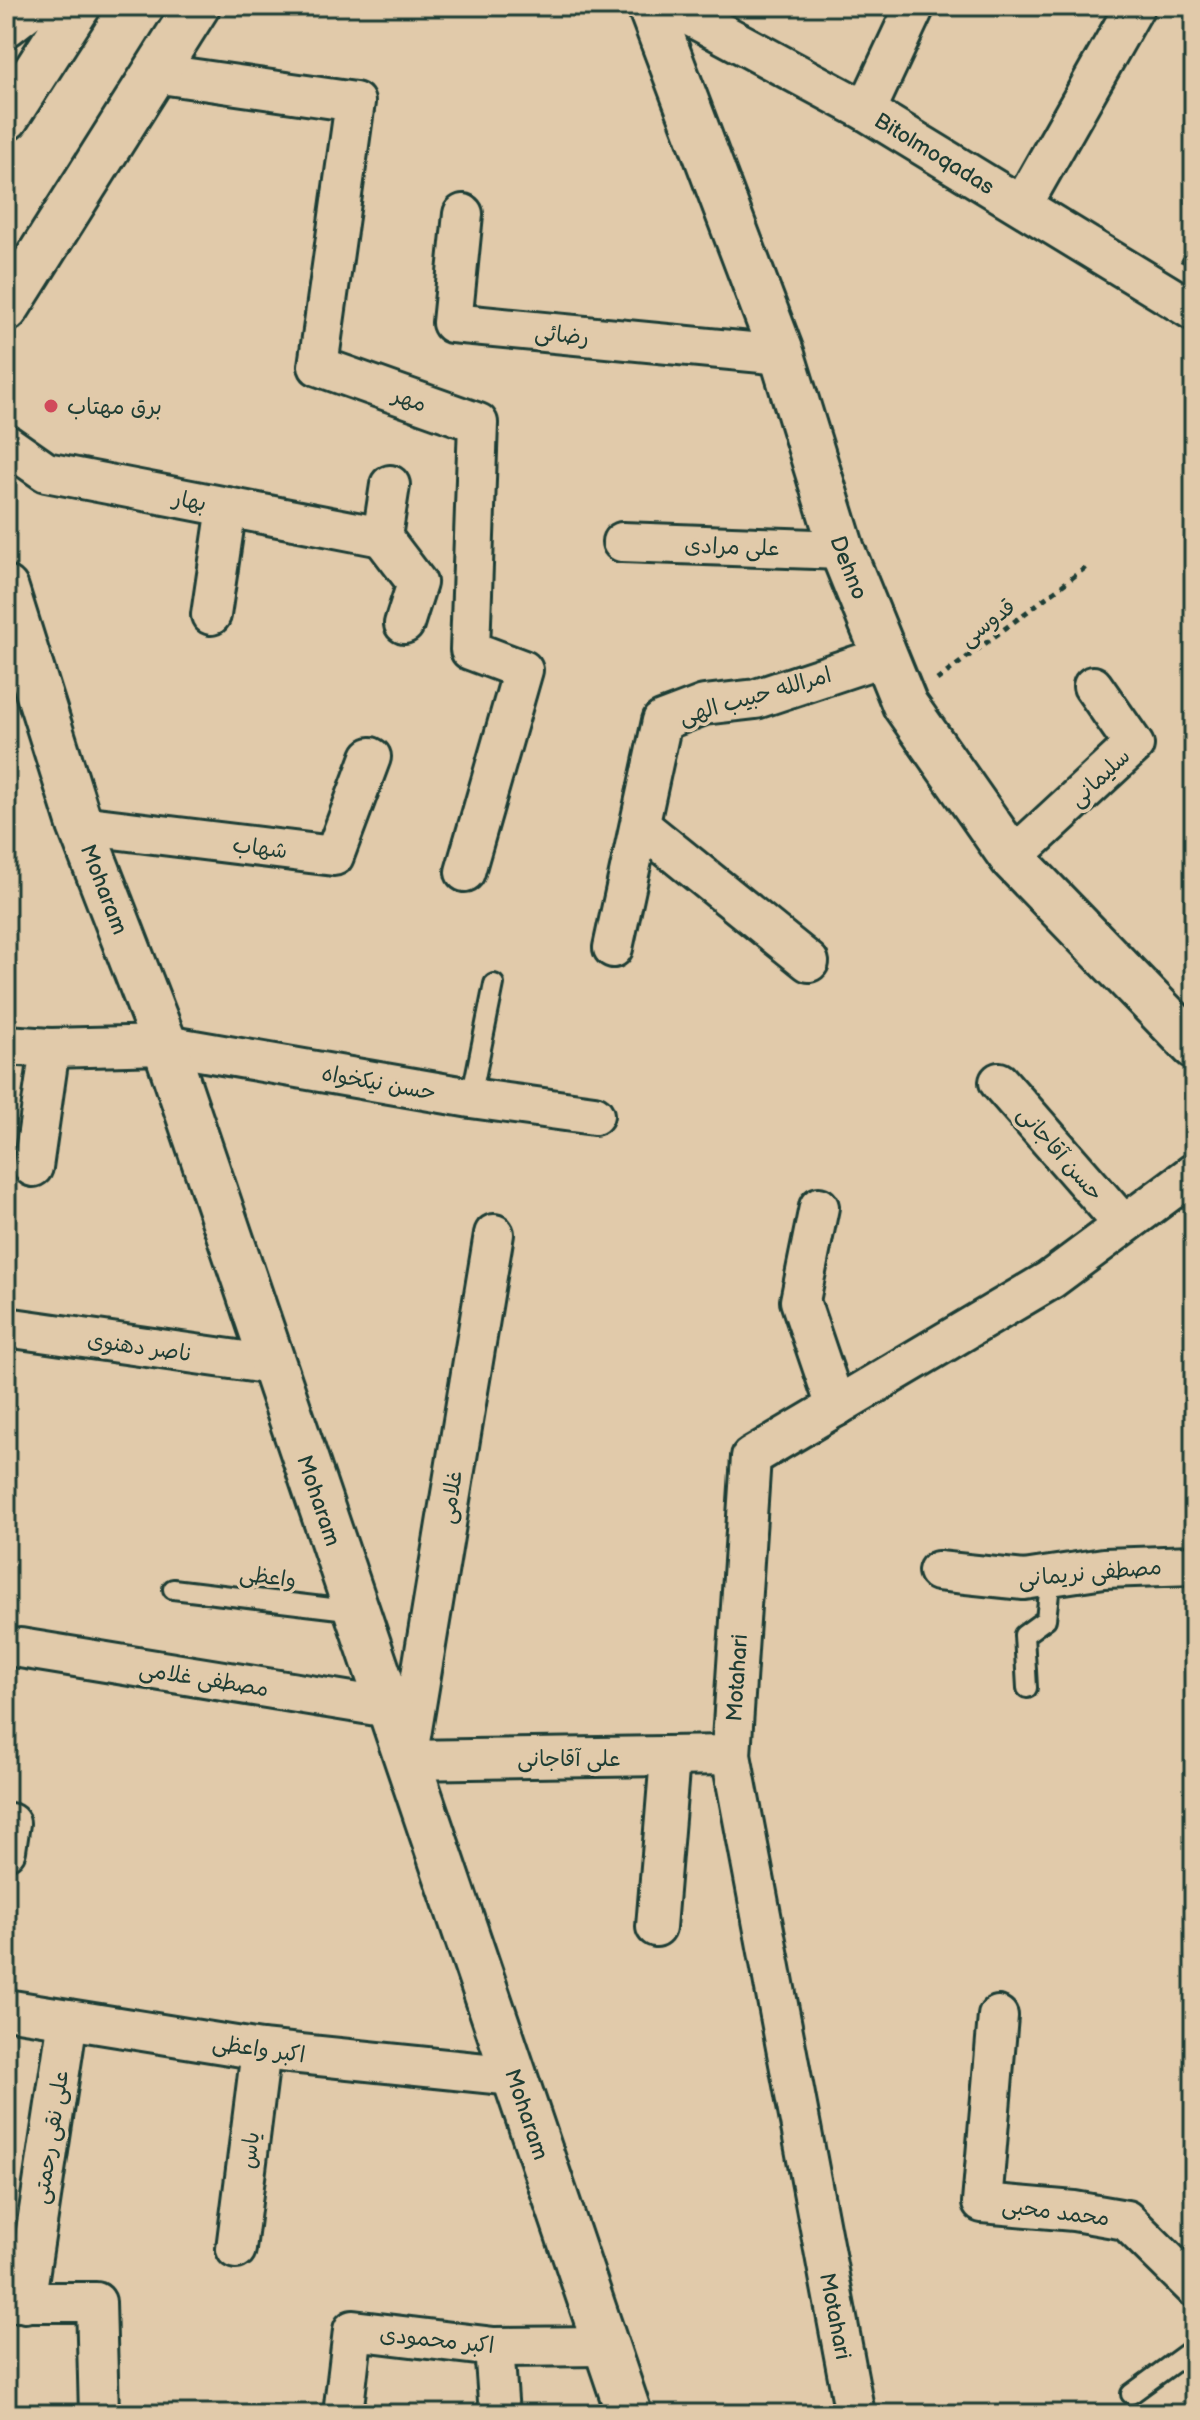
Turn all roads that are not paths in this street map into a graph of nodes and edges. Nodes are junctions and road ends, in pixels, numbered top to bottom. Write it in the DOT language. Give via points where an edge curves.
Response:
graph roads {
  1 [pos="29,6"];
  2 [pos="78,6"];
  3 [pos="197,6"];
  4 [pos="650,6"];
  5 [pos="671,6"];
  6 [pos="915,6"];
  7 [pos="1135,6"];
  8 [pos="726,19"];
  9 [pos="6,24"];
  10 [pos="154,73"];
  11 [pos="866,111"];
  12 [pos="6,118"];
  13 [pos="1023,204"];
  14 [pos="463,214"];
  15 [pos="6,309"];
  16 [pos="1194,311"];
  17 [pos="782,355"];
  18 [pos="6,444"];
  19 [pos="390,485"];
  20 [pos="227,507"];
  21 [pos="382,537"];
  22 [pos="622,542"];
  23 [pos="842,550"];
  24 [pos="6,589"];
  25 [pos="211,615"];
  26 [pos="404,624"];
  27 [pos="885,656"];
  28 [pos="1093,686"];
  29 [pos="371,757"];
  30 [pos="80,825"];
  31 [pos="642,827"];
  32 [pos="1012,858"];
  33 [pos="465,872"];
  34 [pos="613,948"];
  35 [pos="809,962"];
  36 [pos="494,984"];
  37 [pos="6,1045"];
  38 [pos="165,1045"];
  39 [pos="1194,1045"];
  40 [pos="50,1048"];
  41 [pos="999,1082"];
  42 [pos="471,1098"];
  43 [pos="594,1115"];
  44 [pos="33,1167"];
  45 [pos="1194,1173"];
  46 [pos="819,1207"];
  47 [pos="1123,1224"];
  48 [pos="494,1234"];
  49 [pos="6,1327"];
  50 [pos="273,1365"];
  51 [pos="836,1407"];
  52 [pos="1194,1565"];
  53 [pos="938,1571"];
  54 [pos="1051,1576"];
  55 [pos="173,1589"];
  56 [pos="356,1611"];
  57 [pos="20,1648"];
  58 [pos="1027,1688"];
  59 [pos="389,1708"];
  60 [pos="731,1755"];
  61 [pos="670,1758"];
  62 [pos="407,1760"];
  63 [pos="656,1927"];
  64 [pos="6,2009"];
  65 [pos="998,2016"];
  66 [pos="68,2019"];
  67 [pos="261,2050"];
  68 [pos="514,2076"];
  69 [pos="236,2249"];
  70 [pos="1194,2287"];
  71 [pos="15,2303"];
  72 [pos="606,2346"];
  73 [pos="494,2347"];
  74 [pos="1194,2348"];
  75 [pos="1131,2394"];
  76 [pos="99,2414"];
  77 [pos="343,2414"];
  78 [pos="499,2414"];
  79 [pos="629,2414"];
  80 [pos="855,2414"];
  1 -- 9 [label="main road"];
  2 -- 12 [label="main road"];
  3 -- 10 [label="main road"];
  4 -- 17 [label="main road, Dehno"];
  5 -- 8 [label="street, Bitolmoqadas"];
  6 -- 11 [label="street"];
  7 -- 13 [label="street"];
  8 -- 11 [label="street, Bitolmoqadas"];
  10 -- 15 [label="main road"];
  10 -- 33 [label="street, مهر" via="355,102 318,366 478,423 470,650 523,670"];
  11 -- 13 [label="street, Bitolmoqadas"];
  13 -- 16 [label="street, Bitolmoqadas"];
  14 -- 17 [label="street, رضائی" via="452,323"];
  17 -- 23 [label="main road, Dehno"];
  18 -- 20 [label="street, بهار" via="46,472"];
  19 -- 21 [label="street"];
  20 -- 21 [label="street, بهار"];
  20 -- 25 [label="street"];
  21 -- 26 [label="street" via="417,583"];
  22 -- 23 [label="street, علی مرادی"];
  23 -- 27 [label="main road, Dehno"];
  24 -- 30 [label="main road, Moharam"];
  27 -- 31 [label="street, امرالله حبیب الهی" via="756,699 704,705 662,721"];
  27 -- 32 [label="main road, Dehno" via="905,705"];
  28 -- 32 [label="street, سلیمانی" via="1134,745"];
  29 -- 30 [label="street, شهاب" via="334,856"];
  30 -- 38 [label="main road, Moharam"];
  31 -- 34 [label="street, امرالله حبیب الهی"];
  31 -- 35 [label="street"];
  32 -- 39 [label="main road, Dehno"];
  36 -- 42 [label="lane"];
  37 -- 40 [label="street, حسن نیکخواه"];
  38 -- 40 [label="street, حسن نیکخواه"];
  38 -- 42 [label="street, حسن نیکخواه"];
  38 -- 50 [label="main road, Moharam"];
  40 -- 44 [label="street"];
  41 -- 47 [label="street, حسن آقاجانی"];
  42 -- 43 [label="street, حسن نیکخواه"];
  45 -- 47 [label="street, Motahari"];
  46 -- 51 [label="street" via="800,1301"];
  47 -- 51 [label="street, Motahari" via="1050,1280"];
  48 -- 62 [label="street, غلامی"];
  49 -- 50 [label="street, ناصر دهنوی"];
  50 -- 56 [label="main road, Moharam"];
  51 -- 60 [label="street, Motahari" via="751,1457"];
  52 -- 54 [label="street, مصطفی نریمانی"];
  53 -- 54 [label="street, مصطفی نریمانی" via="1024,1580"];
  54 -- 58 [label="lane" via="1046,1619 1024,1635"];
  55 -- 56 [label="lane, واعظی"];
  56 -- 59 [label="main road, Moharam"];
  57 -- 59 [label="street, مصطفی غلامی"];
  59 -- 62 [label="main road, Moharam"];
  60 -- 61 [label="street, علی آقاجانی"];
  60 -- 80 [label="street, Motahari"];
  61 -- 62 [label="street, علی آقاجانی"];
  61 -- 63 [label="street"];
  62 -- 68 [label="main road, Moharam"];
  64 -- 66 [label="street, اکبر واعظی"];
  65 -- 70 [label="street, محمد محبی" via="982,2203 1126,2220"];
  66 -- 67 [label="street, اکبر واعظی"];
  66 -- 71 [label="street, علی نقی رحمتی"];
  67 -- 68 [label="street, اکبر واعظی"];
  67 -- 69 [label="street, یاس"];
  68 -- 72 [label="main road, Moharam"];
  71 -- 76 [label="street" via="96,2302"];
  72 -- 73 [label="street, اکبر محمودی"];
  72 -- 79 [label="main road, Moharam"];
  73 -- 77 [label="street, اکبر محمودی" via="353,2330"];
  73 -- 78 [label="street"];
  74 -- 75 [label="lane"];
}
